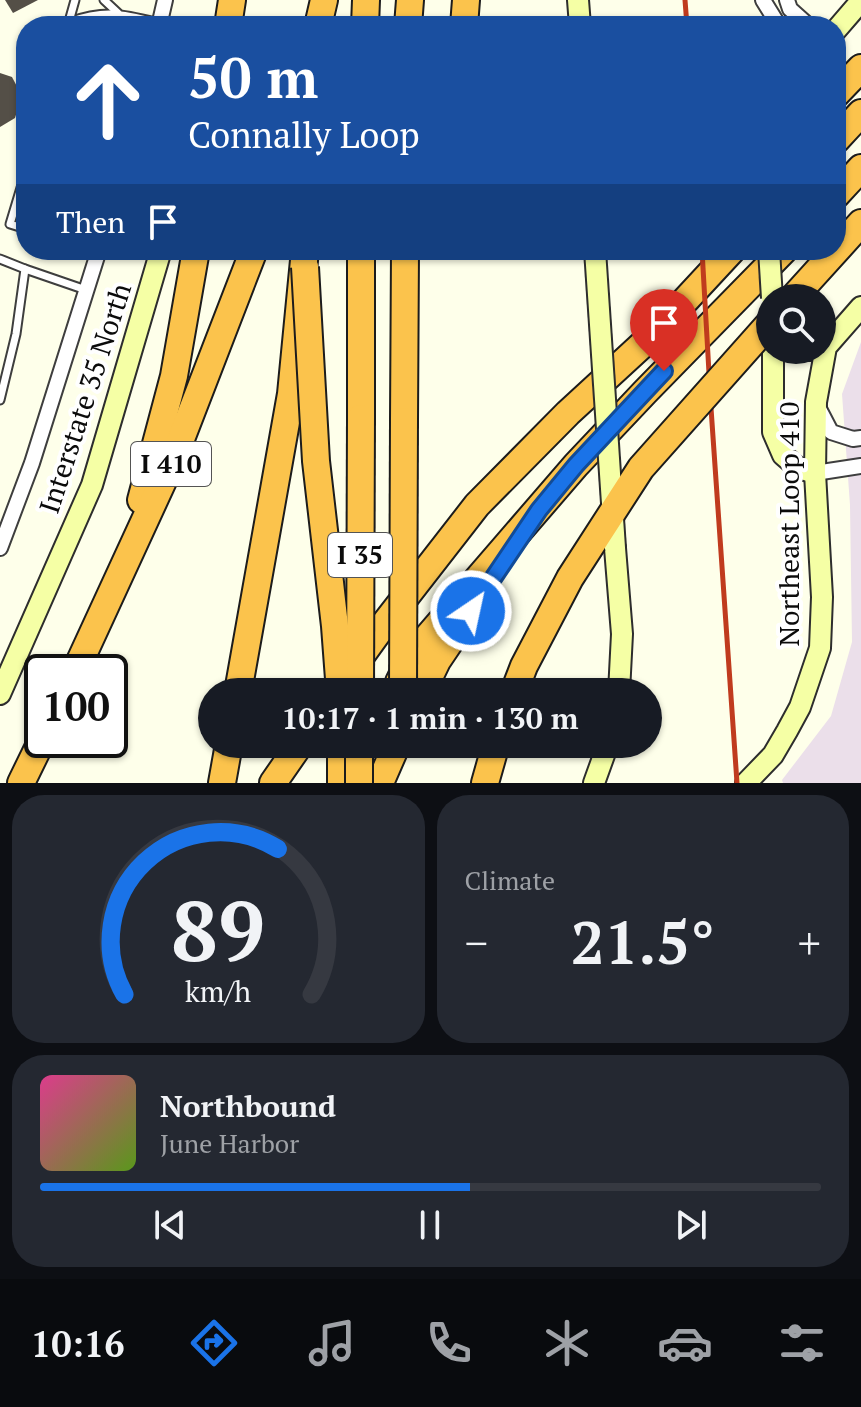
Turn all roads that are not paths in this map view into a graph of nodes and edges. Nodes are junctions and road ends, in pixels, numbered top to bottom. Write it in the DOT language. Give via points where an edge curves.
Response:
graph roads {
  1 [pos="104,0"];
  2 [pos="861,1"];
  3 [pos="118,13"];
  4 [pos="92,16"];
  5 [pos="129,16"];
  6 [pos="846,18"];
  7 [pos="861,68"];
  8 [pos="846,84"];
  9 [pos="861,113"];
  10 [pos="846,129"];
  11 [pos="861,168"];
  12 [pos="846,184"];
  13 [pos="861,187"];
  14 [pos="846,202"];
  15 [pos="16,204"];
  16 [pos="0,221"];
  17 [pos="10,224"];
  18 [pos="861,225"];
  19 [pos="16,226"];
  20 [pos="846,241"];
  21 [pos="0,259"];
  22 [pos="92,260"];
  23 [pos="158,260"];
  24 [pos="194,260"];
  25 [pos="250,260"];
  26 [pos="305,260"];
  27 [pos="305,260"];
  28 [pos="361,260"];
  29 [pos="405,260"];
  30 [pos="596,260"];
  31 [pos="723,260"];
  32 [pos="770,260"];
  33 [pos="774,260"];
  34 [pos="785,260"];
  35 [pos="828,260"];
  36 [pos="25,269"];
  37 [pos="771,284"];
  38 [pos="806,284"];
  39 [pos="86,290"];
  40 [pos="861,307"];
  41 [pos="836,333"];
  42 [pos="756,339"];
  43 [pos="773,364"];
  44 [pos="820,364"];
  45 [pos="645,392"];
  46 [pos="0,400"];
  47 [pos="816,402"];
  48 [pos="861,438"];
  49 [pos="861,466"];
  50 [pos="815,473"];
  51 [pos="539,510"];
  52 [pos="3,531"];
  53 [pos="0,548"];
  54 [pos="123,566"];
  55 [pos="20,650"];
  56 [pos="83,654"];
  57 [pos="0,664"];
  58 [pos="241,678"];
  59 [pos="337,678"];
  60 [pos="347,678"];
  61 [pos="360,678"];
  62 [pos="401,678"];
  63 [pos="403,678"];
  64 [pos="429,678"];
  65 [pos="519,678"];
  66 [pos="620,678"];
  67 [pos="0,694"];
  68 [pos="33,758"];
  69 [pos="226,758"];
  70 [pos="292,758"];
  71 [pos="295,758"];
  72 [pos="341,758"];
  73 [pos="359,758"];
  74 [pos="364,758"];
  75 [pos="393,758"];
  76 [pos="401,758"];
  77 [pos="492,758"];
  78 [pos="603,758"];
  79 [pos="21,783"];
  80 [pos="222,783"];
  81 [pos="273,783"];
  82 [pos="283,783"];
  83 [pos="341,783"];
  84 [pos="352,783"];
  85 [pos="359,783"];
  86 [pos="380,783"];
  87 [pos="402,783"];
  88 [pos="485,783"];
  89 [pos="594,783"];
  90 [pos="746,783"];
  1 -- 3 [label="lane"];
  2 -- 6 [label="main road"];
  3 -- 4 [label="lane"];
  3 -- 5 [label="lane"];
  7 -- 8 [label="highway"];
  9 -- 10 [label="highway"];
  11 -- 12 [label="highway"];
  13 -- 14 [label="highway"];
  15 -- 17 [label="lane"];
  16 -- 17 [label="lane"];
  17 -- 19 [label="lane"];
  18 -- 20 [label="highway"];
  21 -- 36 [label="lane"];
  22 -- 39 [label="street"];
  23 -- 55 [label="main road, Interstate 35 North" via="92,485"];
  24 -- 54 [label="highway" via="174,376"];
  25 -- 54 [label="highway, I 410" via="174,457"];
  26 -- 59 [label="highway, bridge" via="315,446"];
  27 -- 58 [label="highway, bridge" via="291,394"];
  28 -- 61 [label="highway, I 35, bridge"];
  29 -- 63 [label="highway, I 35, bridge"];
  30 -- 66 [label="main road, bridge" via="622,634"];
  31 -- 60 [label="highway" via="477,505"];
  32 -- 37 [label="main road, bridge"];
  33 -- 45 [label="highway"];
  34 -- 45 [label="highway"];
  35 -- 38 [label="highway"];
  36 -- 39 [label="lane"];
  36 -- 46 [label="lane"];
  39 -- 52 [label="street" via="32,463"];
  40 -- 41 [label="main road"];
  42 -- 65 [label="highway, bridge" via="641,468 570,578"];
  43 -- 50 [label="main road" via="773,432 783,455"];
  44 -- 47 [label="main road, Northeast Loop 410"];
  45 -- 51 [label="highway"];
  47 -- 48 [label="street" via="831,432"];
  47 -- 50 [label="main road, Northeast Loop 410"];
  49 -- 50 [label="street"];
  50 -- 90 [label="main road, Northeast Loop 410" via="820,648 787,731"];
  51 -- 62 [label="highway" via="412,655"];
  51 -- 64 [label="highway"];
  52 -- 53 [label="street"];
  54 -- 56 [label="highway, I 410"];
  55 -- 57 [label="street"];
  55 -- 67 [label="main road, Interstate 35 North"];
  68 -- 79 [label="highway"];
  69 -- 80 [label="highway"];
  70 -- 81 [label="highway"];
  71 -- 82 [label="highway"];
  72 -- 83 [label="highway"];
  73 -- 85 [label="highway, bridge"];
  74 -- 84 [label="highway"];
  75 -- 86 [label="highway"];
  76 -- 87 [label="highway"];
  77 -- 88 [label="highway"];
  78 -- 89 [label="main road"];
}
